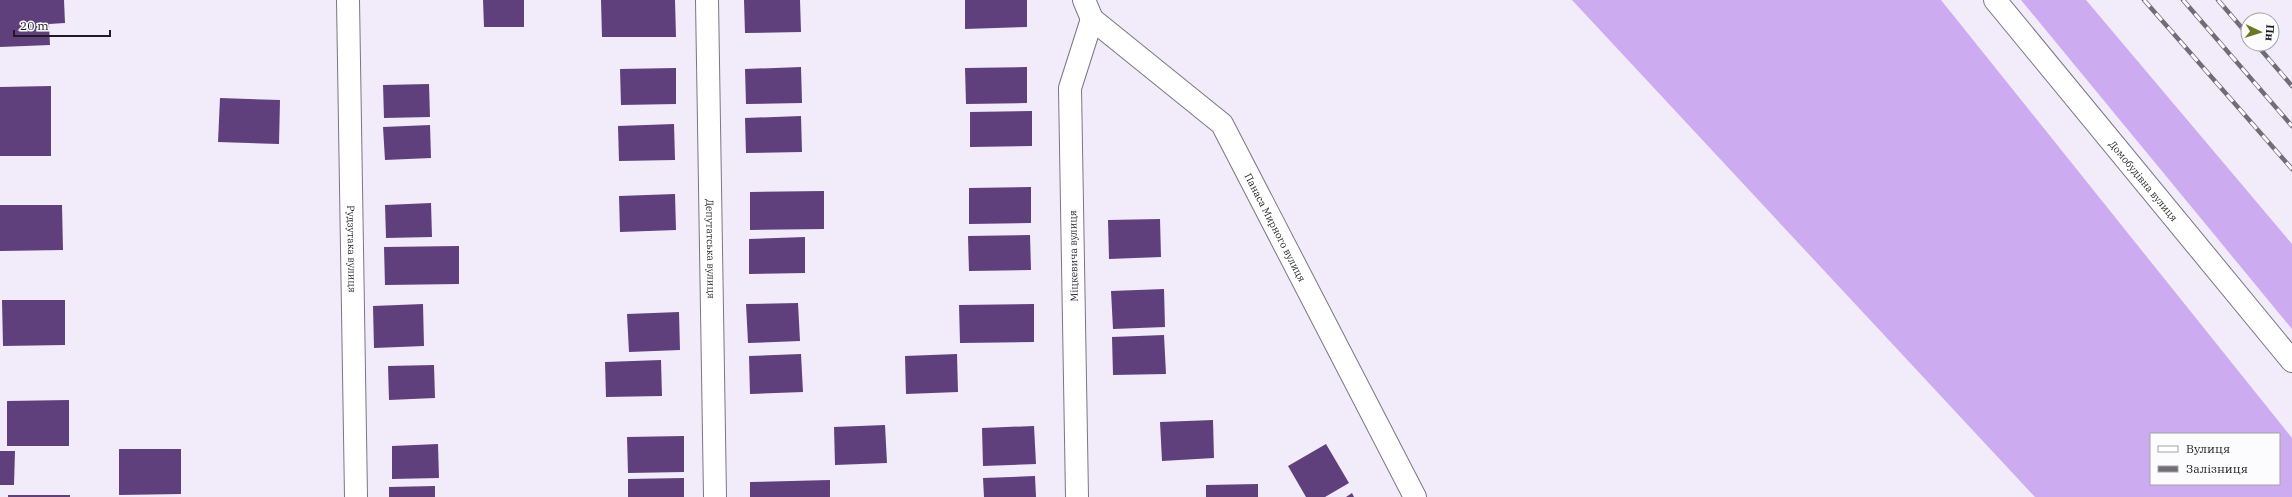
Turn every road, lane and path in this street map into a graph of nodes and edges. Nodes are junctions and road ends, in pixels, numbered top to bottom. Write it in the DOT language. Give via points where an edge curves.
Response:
graph roads {
  1 [pos="348,0"];
  2 [pos="707,0"];
  3 [pos="1995,0"];
  4 [pos="1088,10"];
  5 [pos="2292,361"];
  6 [pos="356,497"];
  7 [pos="715,497"];
  8 [pos="1077,497"];
  9 [pos="1415,497"];
  1 -- 6 [label="street, Рудзутака вулиця"];
  2 -- 7 [label="street, Депутатська вулиця"];
  3 -- 5 [label="street, Домобудівна вулиця"];
  4 -- 8 [label="street, Міцкевича вулиця" via="1070,88"];
  4 -- 9 [label="street, Панаса Мирного вулиця" via="1222,124"];
}
